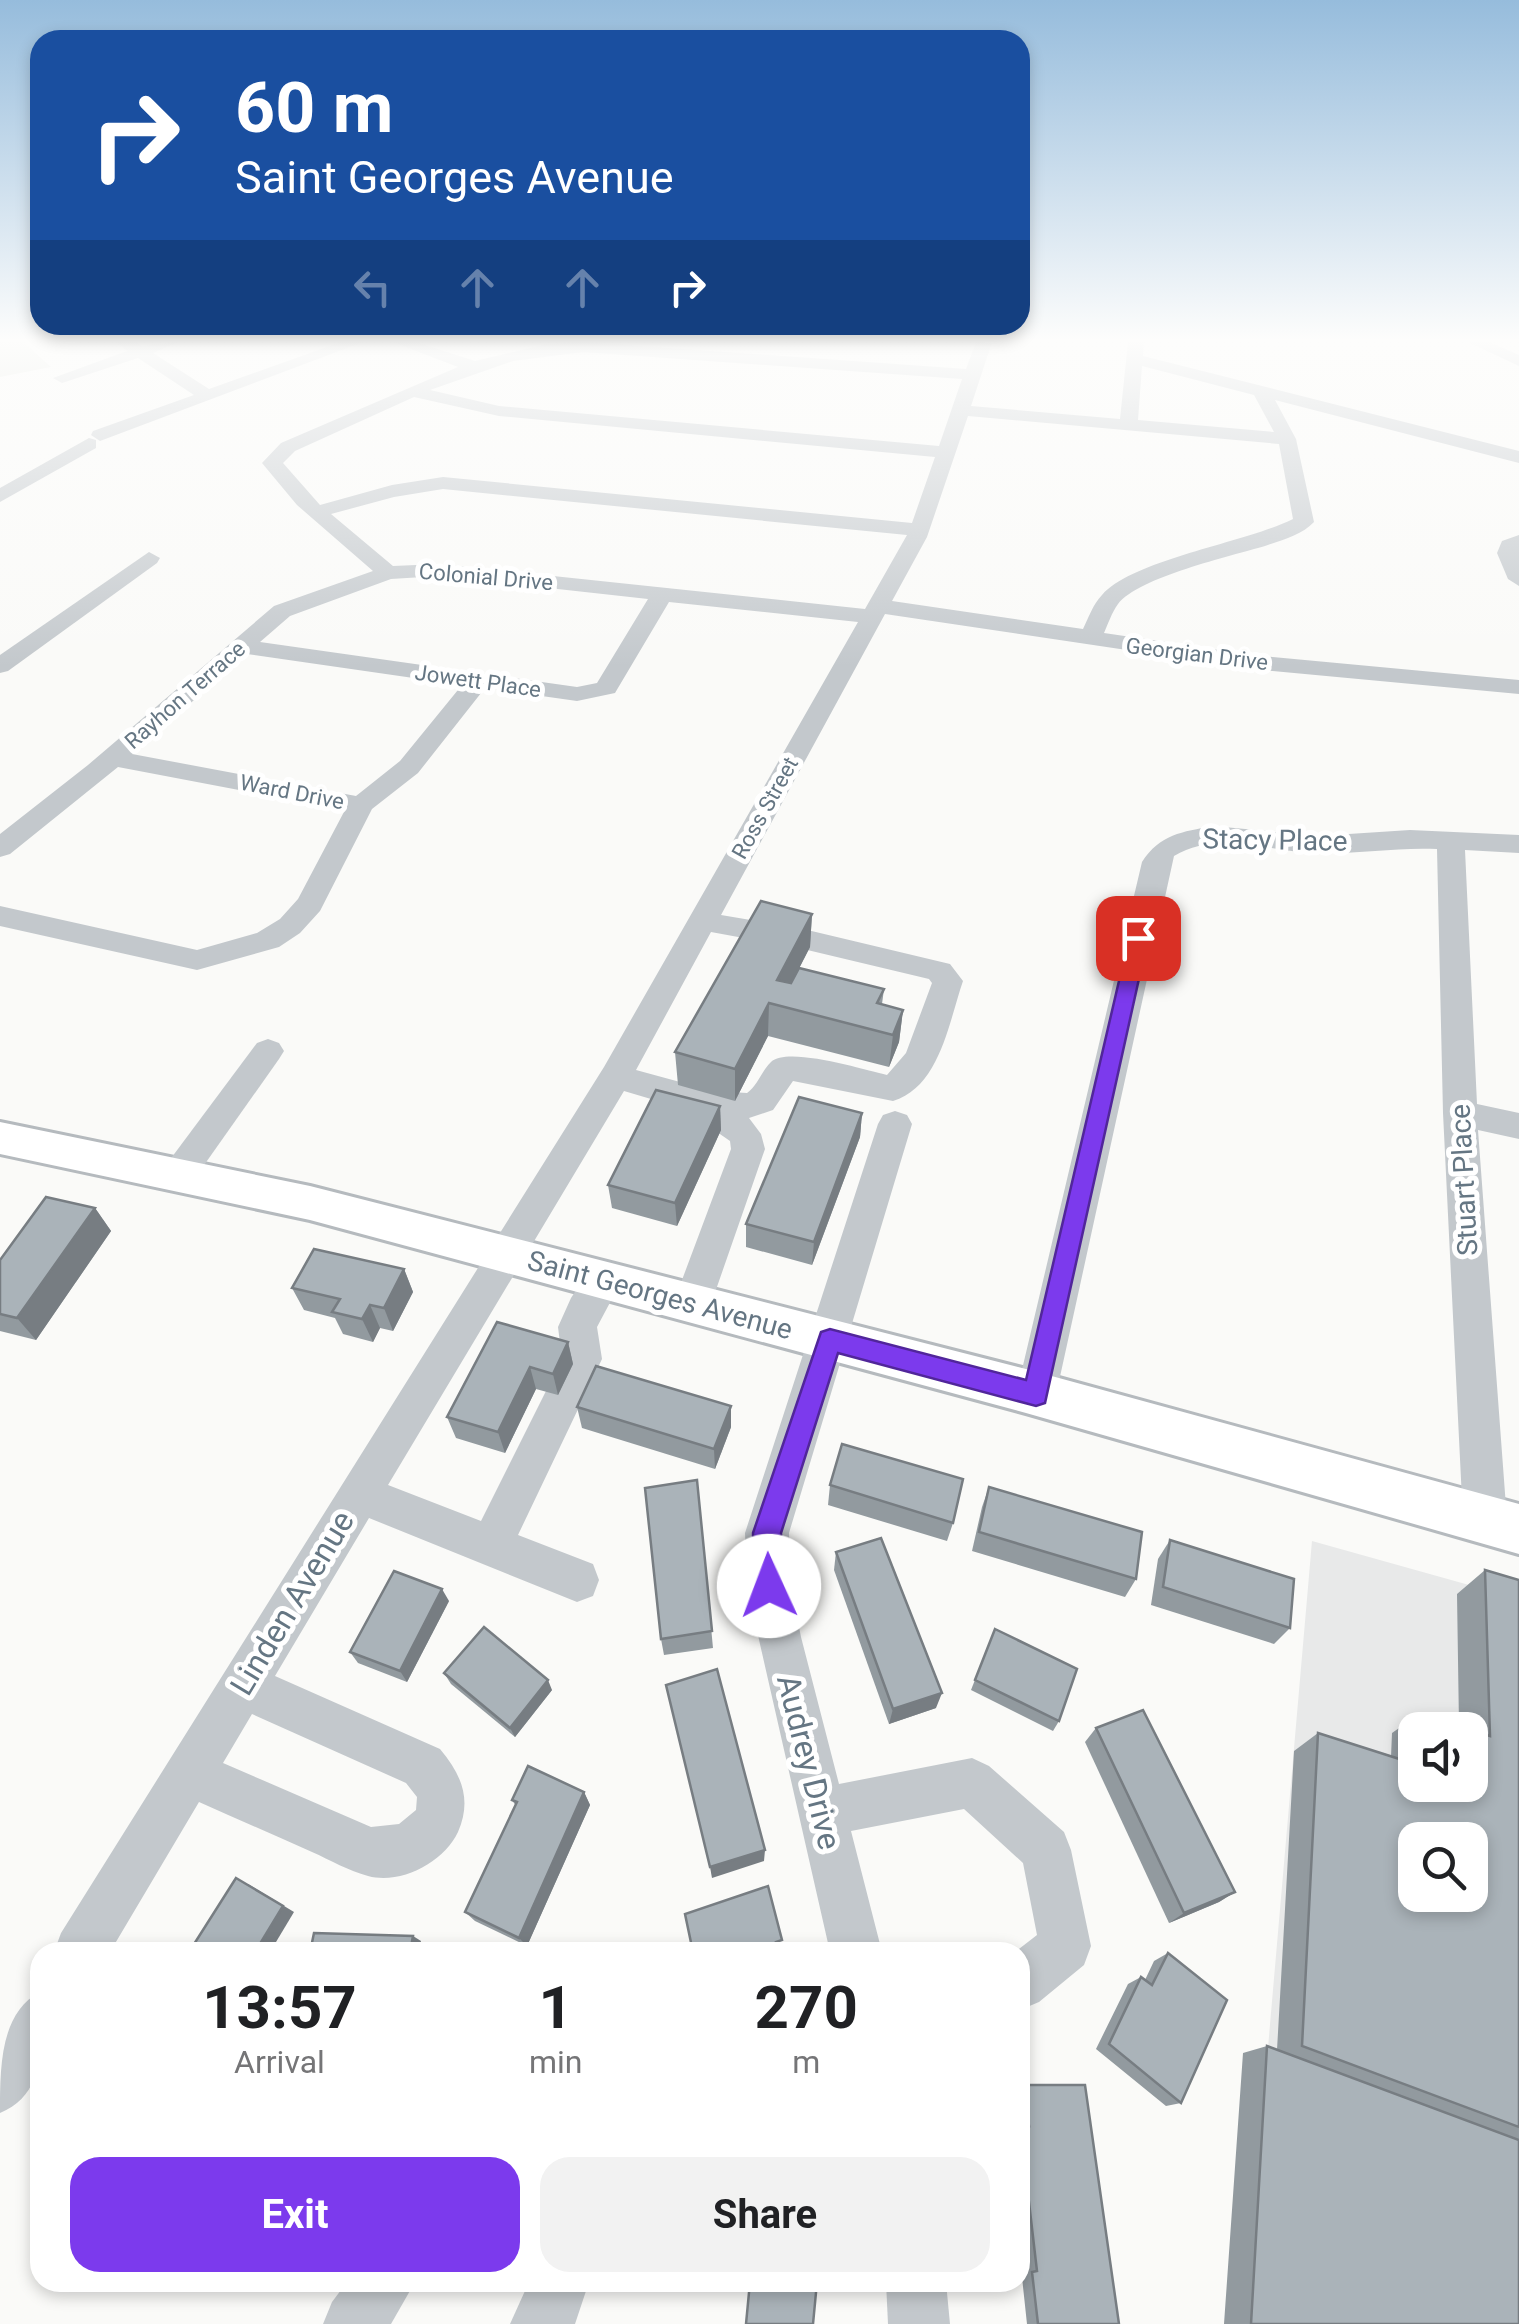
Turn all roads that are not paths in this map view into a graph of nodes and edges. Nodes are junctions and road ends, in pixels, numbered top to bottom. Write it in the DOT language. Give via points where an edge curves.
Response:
graph roads {
  1 [pos="76,450"];
  2 [pos="286,450"];
  3 [pos="929,450"];
  4 [pos="1289,450"];
  5 [pos="1493,450"];
  6 [pos="946,452"];
  7 [pos="1519,457"];
  8 [pos="0,496"];
  9 [pos="316,512"];
  10 [pos="919,530"];
  11 [pos="1519,540"];
  12 [pos="149,558"];
  13 [pos="388,573"];
  14 [pos="1519,579"];
  15 [pos="662,594"];
  16 [pos="875,612"];
  17 [pos="1088,640"];
  18 [pos="241,646"];
  19 [pos="0,666"];
  20 [pos="478,681"];
  21 [pos="1519,686"];
  22 [pos="112,758"];
  23 [pos="361,805"];
  24 [pos="1451,840"];
  25 [pos="1519,844"];
  26 [pos="0,848"];
  27 [pos="0,916"];
  28 [pos="702,921"];
  29 [pos="268,1051"];
  30 [pos="612,1083"];
  31 [pos="1460,1113"];
  32 [pos="895,1124"];
  33 [pos="1519,1126"];
  34 [pos="0,1138"];
  35 [pos="178,1175"];
  36 [pos="506,1255"];
  37 [pos="603,1280"];
  38 [pos="692,1304"];
  39 [pos="830,1340"];
  40 [pos="1036,1394"];
  41 [pos="359,1494"];
  42 [pos="1502,1524"];
  43 [pos="491,1546"];
  44 [pos="578,1580"];
  45 [pos="241,1685"];
  46 [pos="189,1773"];
  47 [pos="822,1812"];
  48 [pos="86,1942"];
  49 [pos="854,1942"];
  50 [pos="1030,1975"];
  51 [pos="30,2036"];
  52 [pos="0,2085"];
  53 [pos="378,2292"];
  54 [pos="556,2292"];
  55 [pos="917,2292"];
  56 [pos="354,2324"];
  57 [pos="540,2324"];
  58 [pos="919,2324"];
  1 -- 8 [label="street"];
  2 -- 9 [label="street, Colonial Drive" via="272,463"];
  3 -- 6 [label="street"];
  4 -- 17 [label="street" via="1304,522 1124,588 1110,599"];
  5 -- 7 [label="street"];
  6 -- 10 [label="street, Ross Street"];
  9 -- 10 [label="street" via="443,483"];
  9 -- 13 [label="street, Colonial Drive"];
  10 -- 16 [label="street, Ross Street"];
  11 -- 14 [label="street" via="1508,552"];
  12 -- 19 [label="street"];
  13 -- 15 [label="street, Colonial Drive" via="439,570"];
  13 -- 18 [label="street, Rayhon Terrace" via="282,611"];
  15 -- 16 [label="street, Colonial Drive"];
  15 -- 20 [label="street, Jowett Place" via="606,688 577,694"];
  16 -- 17 [label="street, Georgian Drive"];
  16 -- 28 [label="street, Ross Street"];
  17 -- 21 [label="street, Georgian Drive"];
  18 -- 20 [label="street, Jowett Place"];
  18 -- 22 [label="street, Rayhon Terrace"];
  20 -- 23 [label="street, Ward Drive" via="409,767"];
  22 -- 23 [label="street, Ward Drive"];
  22 -- 26 [label="street, Rayhon Terrace"];
  23 -- 27 [label="street" via="310,904 268,940 197,960"];
  24 -- 25 [label="street"];
  24 -- 31 [label="street, Stuart Place"];
  24 -- 40 [label="street, Stacy Place" via="1318,845 1198,836 1164,850 1156,862"];
  28 -- 30 [label="street, Ross Street"];
  28 -- 30 [label="street" via="939,971 948,981 925,1054 893,1089 784,1069 748,1108"];
  29 -- 35 [label="street"];
  30 -- 36 [label="street, Ross Street"];
  30 -- 38 [label="street" via="738,1126 748,1138"];
  31 -- 33 [label="street"];
  31 -- 42 [label="street, Stuart Place"];
  32 -- 39 [label="street, Audrey Drive"];
  34 -- 35 [label="main road, Saint Georges Avenue"];
  35 -- 36 [label="main road, Saint Georges Avenue"];
  36 -- 37 [label="main road, Saint Georges Avenue"];
  36 -- 41 [label="street, Linden Avenue"];
  37 -- 38 [label="main road, Saint Georges Avenue"];
  37 -- 43 [label="street" via="576,1327 582,1359 570,1388"];
  38 -- 39 [label="main road, Saint Georges Avenue"];
  39 -- 40 [label="main road, Saint Georges Avenue"];
  39 -- 47 [label="street, Audrey Drive" via="767,1533 778,1638"];
  40 -- 42 [label="main road, Saint Georges Avenue"];
  41 -- 43 [label="street"];
  41 -- 45 [label="street, Linden Avenue"];
  43 -- 44 [label="street"];
  45 -- 46 [label="street, Linden Avenue"];
  45 -- 46 [label="street" via="423,1766 442,1800 435,1826 412,1848 370,1852"];
  46 -- 48 [label="street, Linden Avenue"];
  47 -- 49 [label="street, Audrey Drive"];
  47 -- 50 [label="street" via="972,1783 1046,1850 1065,1946"];
  51 -- 52 [label="street"];
  53 -- 56 [label="street"];
  54 -- 57 [label="street"];
  55 -- 58 [label="street"];
}
